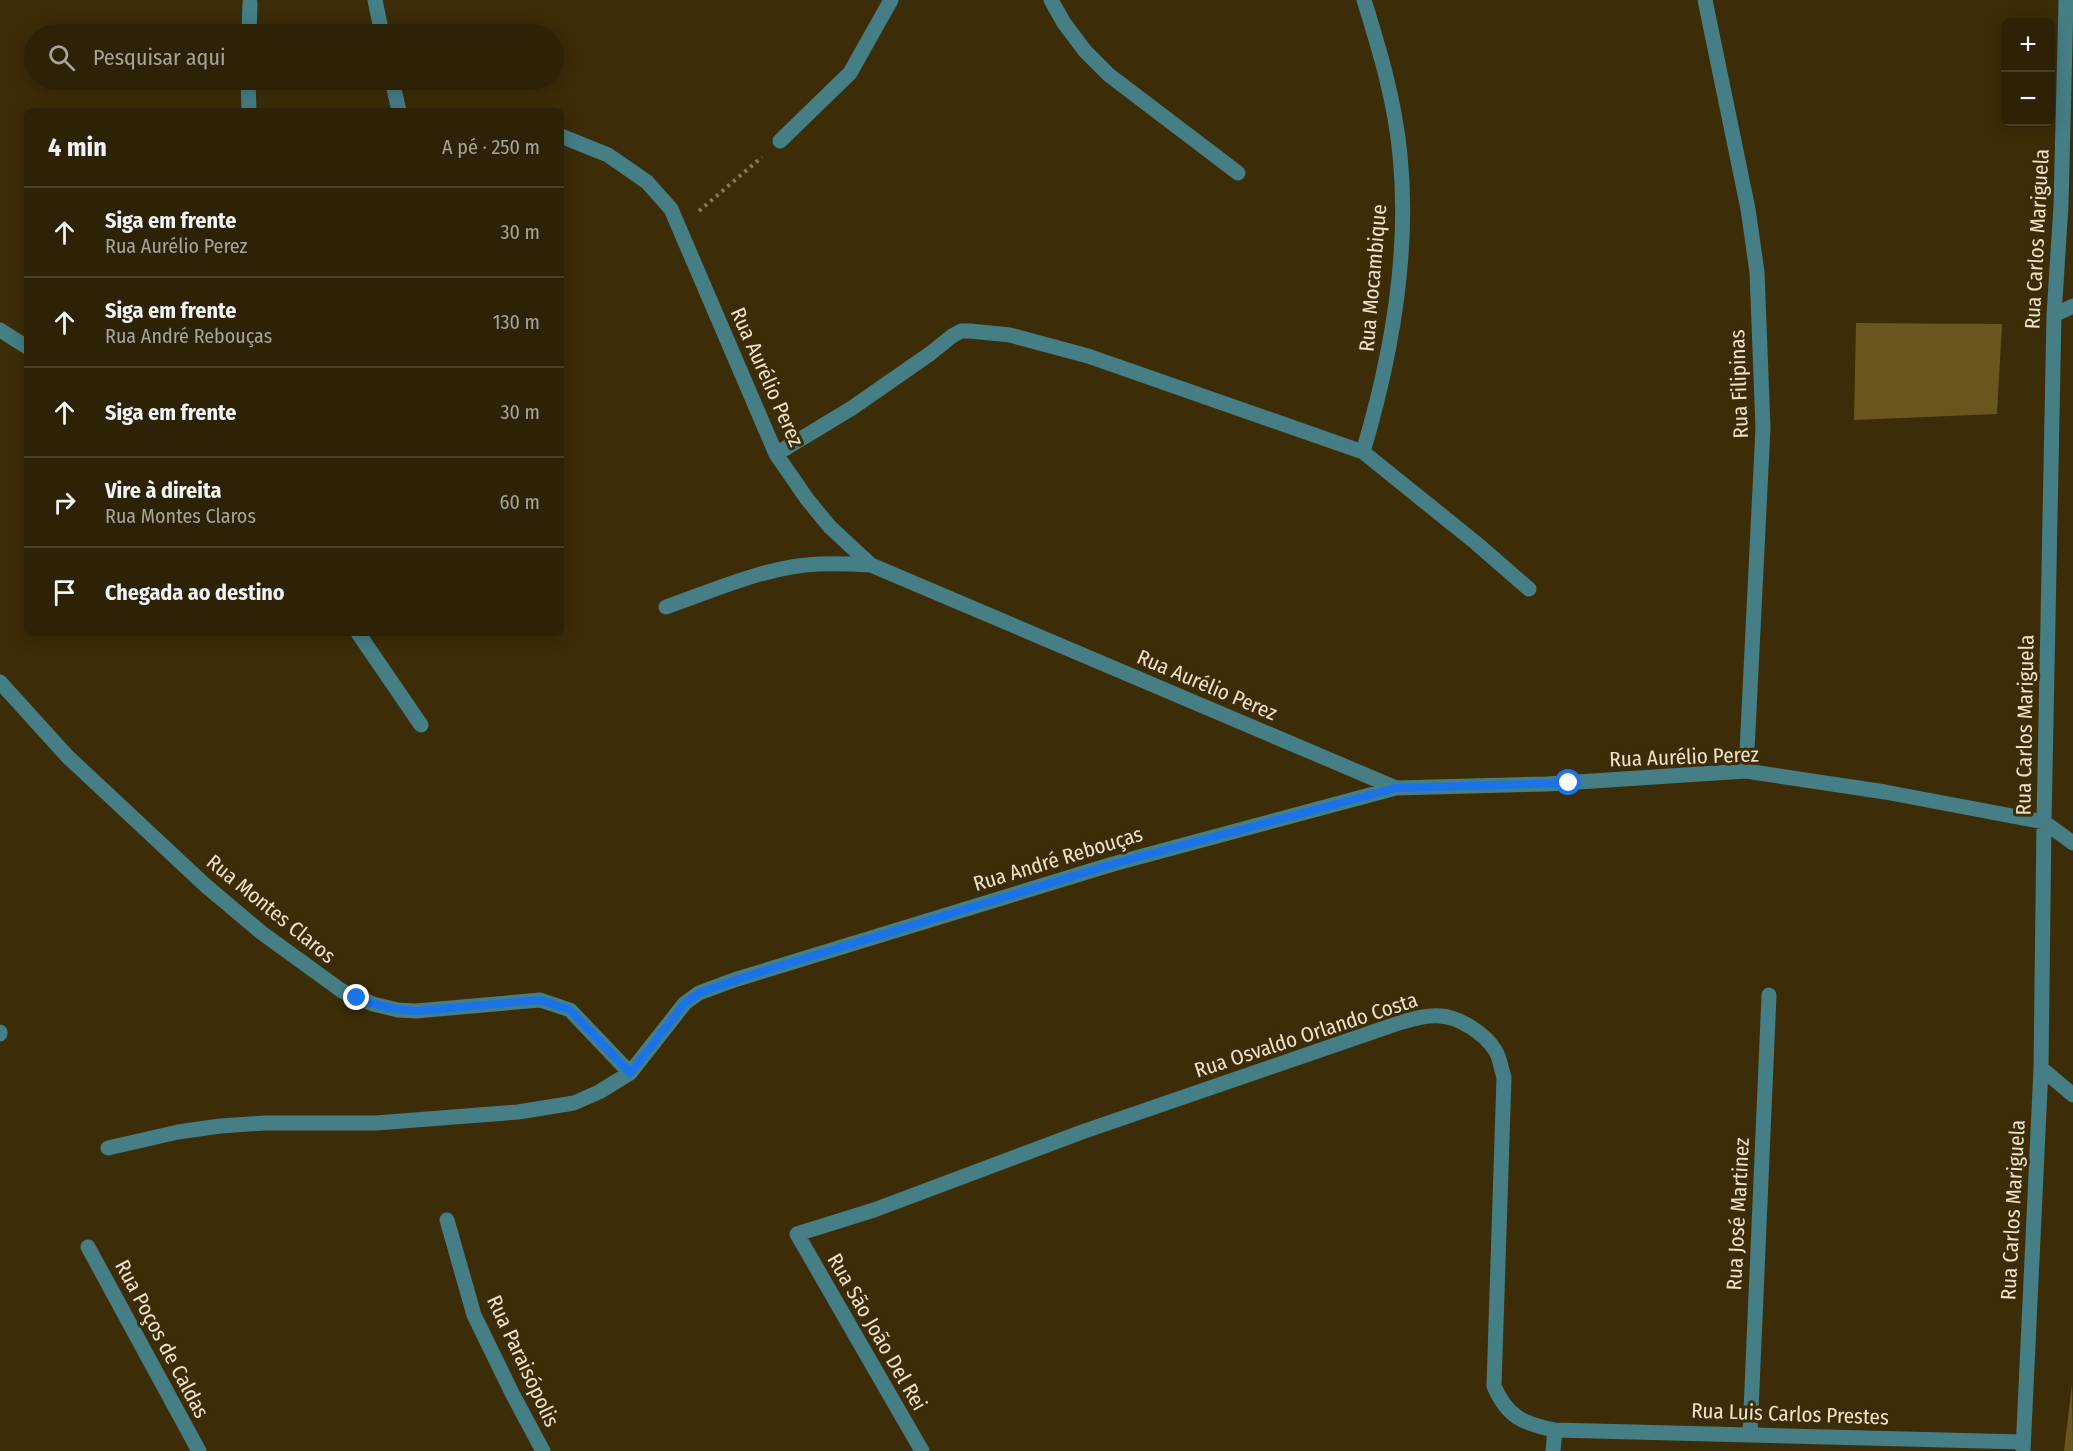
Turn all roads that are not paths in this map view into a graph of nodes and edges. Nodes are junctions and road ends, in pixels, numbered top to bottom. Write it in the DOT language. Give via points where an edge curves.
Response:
graph roads {
  1 [pos="375,0"];
  2 [pos="891,0"];
  3 [pos="1052,0"];
  4 [pos="1364,0"];
  5 [pos="1705,0"];
  6 [pos="2066,0"];
  7 [pos="250,3"];
  8 [pos="249,24"];
  9 [pos="380,24"];
  10 [pos="248,90"];
  11 [pos="394,90"];
  12 [pos="249,108"];
  13 [pos="398,108"];
  14 [pos="564,137"];
  15 [pos="780,141"];
  16 [pos="1238,173"];
  17 [pos="2073,306"];
  18 [pos="2054,315"];
  19 [pos="0,330"];
  20 [pos="24,345"];
  21 [pos="1362,452"];
  22 [pos="776,454"];
  23 [pos="871,565"];
  24 [pos="1529,589"];
  25 [pos="666,607"];
  26 [pos="360,636"];
  27 [pos="0,682"];
  28 [pos="422,725"];
  29 [pos="1746,771"];
  30 [pos="1396,788"];
  31 [pos="2044,822"];
  32 [pos="2073,843"];
  33 [pos="1769,995"];
  34 [pos="2041,1068"];
  35 [pos="630,1073"];
  36 [pos="2073,1095"];
  37 [pos="108,1148"];
  38 [pos="447,1220"];
  39 [pos="796,1234"];
  40 [pos="88,1247"];
  41 [pos="1556,1430"];
  42 [pos="1750,1434"];
  43 [pos="2023,1446"];
  44 [pos="199,1451"];
  45 [pos="543,1451"];
  46 [pos="922,1451"];
  47 [pos="1553,1451"];
  1 -- 9 [label="street"];
  2 -- 15 [label="street" via="850,73"];
  3 -- 16 [label="street" via="1085,51 1109,75"];
  4 -- 21 [label="street, Rua Mocambique" via="1385,68 1400,155 1402,228 1392,333 1378,401"];
  5 -- 29 [label="street, Rua Filipinas" via="1757,272 1763,428"];
  6 -- 18 [label="street, Rua Carlos Mariguela"];
  7 -- 8 [label="street"];
  10 -- 12 [label="street"];
  11 -- 13 [label="street"];
  14 -- 22 [label="street, Rua Aurélio Perez" via="608,155 647,182 671,209"];
  17 -- 18 [label="street"];
  18 -- 31 [label="street, Rua Carlos Mariguela"];
  19 -- 20 [label="street"];
  21 -- 22 [label="street" via="1088,356 1010,335 970,331 952,336 852,408"];
  21 -- 24 [label="street"];
  22 -- 23 [label="street, Rua Aurélio Perez" via="830,527"];
  23 -- 25 [label="street" via="791,568 754,576"];
  23 -- 30 [label="street, Rua Aurélio Perez"];
  26 -- 28 [label="street"];
  27 -- 35 [label="street, Rua Montes Claros" via="68,756 205,885 262,933 342,990 398,1010 540,1000 555,1004 570,1010"];
  29 -- 30 [label="street, Rua Aurélio Perez" via="1547,784"];
  29 -- 31 [label="street, Rua Aurélio Perez"];
  30 -- 35 [label="street, Rua André Rebouças" via="1113,864 699,993 685,1003"];
  31 -- 32 [label="street, Rua Aurélio Perez"];
  31 -- 34 [label="street, Rua Carlos Mariguela"];
  33 -- 42 [label="street, Rua José Martinez"];
  34 -- 36 [label="street"];
  34 -- 43 [label="street, Rua Carlos Mariguela"];
  35 -- 37 [label="street" via="574,1102 518,1112 376,1123 220,1126"];
  38 -- 45 [label="street, Rua Paraisópolis" via="474,1315"];
  39 -- 41 [label="street, Rua Osvaldo Orlando Costa" via="874,1210 1082,1132 1399,1023 1423,1016 1443,1016 1481,1034 1496,1051 1503,1077 1494,1386 1500,1402 1529,1425"];
  39 -- 46 [label="street, Rua São João Del Rei"];
  40 -- 44 [label="street, Rua Poços de Caldas"];
  41 -- 42 [label="street, Rua Luis Carlos Prestes"];
  41 -- 47 [label="street"];
  42 -- 43 [label="street, Rua Luis Carlos Prestes"];
}
